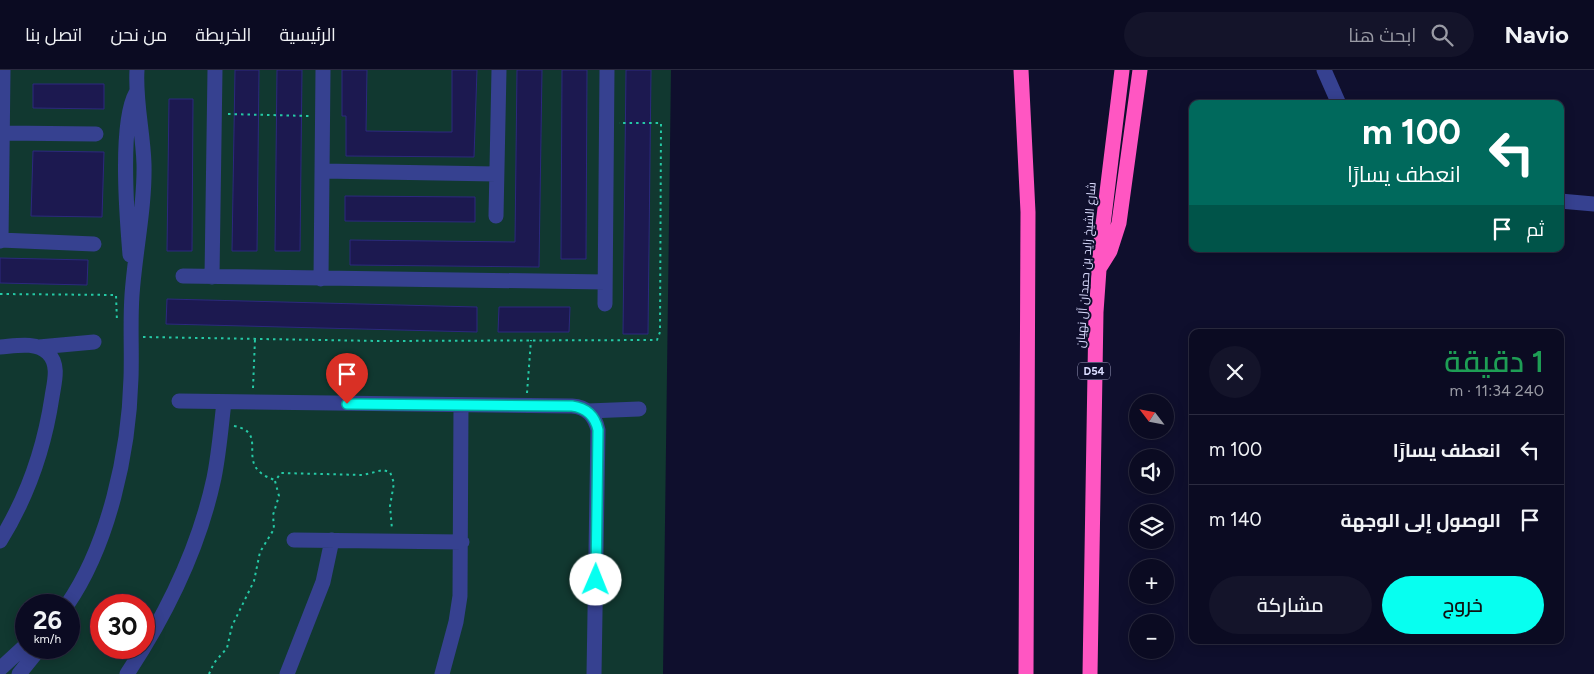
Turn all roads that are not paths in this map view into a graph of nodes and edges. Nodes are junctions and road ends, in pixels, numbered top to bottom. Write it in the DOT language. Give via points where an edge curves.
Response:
graph roads {
  1 [pos="3,70"];
  2 [pos="137,70"];
  3 [pos="215,70"];
  4 [pos="323,70"];
  5 [pos="499,70"];
  6 [pos="607,70"];
  7 [pos="1021,70"];
  8 [pos="1122,70"];
  9 [pos="1140,70"];
  10 [pos="1324,70"];
  11 [pos="136,93"];
  12 [pos="1337,100"];
  13 [pos="2,133"];
  14 [pos="96,134"];
  15 [pos="127,146"];
  16 [pos="143,146"];
  17 [pos="322,171"];
  18 [pos="496,174"];
  19 [pos="1564,201"];
  20 [pos="1594,204"];
  21 [pos="126,210"];
  22 [pos="142,211"];
  23 [pos="496,216"];
  24 [pos="0,240"];
  25 [pos="94,244"];
  26 [pos="1099,269"];
  27 [pos="183,276"];
  28 [pos="212,277"];
  29 [pos="321,279"];
  30 [pos="133,282"];
  31 [pos="605,282"];
  32 [pos="605,304"];
  33 [pos="94,342"];
  34 [pos="0,347"];
  35 [pos="39,347"];
  36 [pos="179,401"];
  37 [pos="224,402"];
  38 [pos="461,405"];
  39 [pos="639,409"];
  40 [pos="588,411"];
  41 [pos="294,540"];
  42 [pos="332,540"];
  43 [pos="0,542"];
  44 [pos="462,542"];
  45 [pos="1092,552"];
  46 [pos="73,594"];
  47 [pos="15,655"];
  48 [pos="31,659"];
  49 [pos="0,669"];
  50 [pos="19,674"];
  51 [pos="127,674"];
  52 [pos="287,674"];
  53 [pos="442,674"];
  54 [pos="594,674"];
  55 [pos="1026,674"];
  56 [pos="1090,674"];
  57 [pos="1097,674"];
  1 -- 13 [label="street"];
  2 -- 11 [label="street"];
  3 -- 28 [label="street"];
  4 -- 17 [label="street"];
  5 -- 18 [label="street"];
  6 -- 31 [label="street"];
  7 -- 55 [label="highway" via="1028,222"];
  8 -- 26 [label="highway, شارع الشيخ زايد بن حمدان آل نهيان / D54"];
  9 -- 26 [label="highway" via="1119,223 1110,251"];
  10 -- 12 [label="street"];
  11 -- 15 [label="street" via="129,108"];
  11 -- 16 [label="street"];
  13 -- 14 [label="street"];
  13 -- 24 [label="street"];
  15 -- 16 [label="street"];
  15 -- 21 [label="street"];
  16 -- 22 [label="street"];
  17 -- 18 [label="street"];
  17 -- 29 [label="street"];
  18 -- 23 [label="street"];
  19 -- 20 [label="street"];
  21 -- 22 [label="street"];
  21 -- 30 [label="street"];
  22 -- 30 [label="street"];
  24 -- 25 [label="street"];
  26 -- 45 [label="highway, شارع الشيخ زايد بن حمدان آل نهيان / D54"];
  27 -- 28 [label="street"];
  28 -- 29 [label="street"];
  29 -- 31 [label="street"];
  30 -- 46 [label="street" via="129,414 117,483 95,550"];
  31 -- 32 [label="street"];
  33 -- 35 [label="street"];
  34 -- 35 [label="street"];
  35 -- 43 [label="street" via="52,359 55,371 48,424 28,490"];
  36 -- 37 [label="street"];
  37 -- 38 [label="street"];
  37 -- 51 [label="street" via="214,479 197,536 164,611"];
  38 -- 40 [label="street" via="572,406"];
  38 -- 44 [label="street"];
  39 -- 40 [label="street"];
  40 -- 54 [label="street" via="598,430"];
  41 -- 42 [label="street"];
  42 -- 44 [label="street"];
  42 -- 52 [label="street" via="320,590"];
  44 -- 53 [label="street" via="460,596"];
  45 -- 56 [label="highway, شارع الشيخ زايد بن حمدان آل نهيان / D54"];
  45 -- 57 [label="street" via="1097,586"];
  47 -- 49 [label="street"];
  48 -- 50 [label="street"];
}
